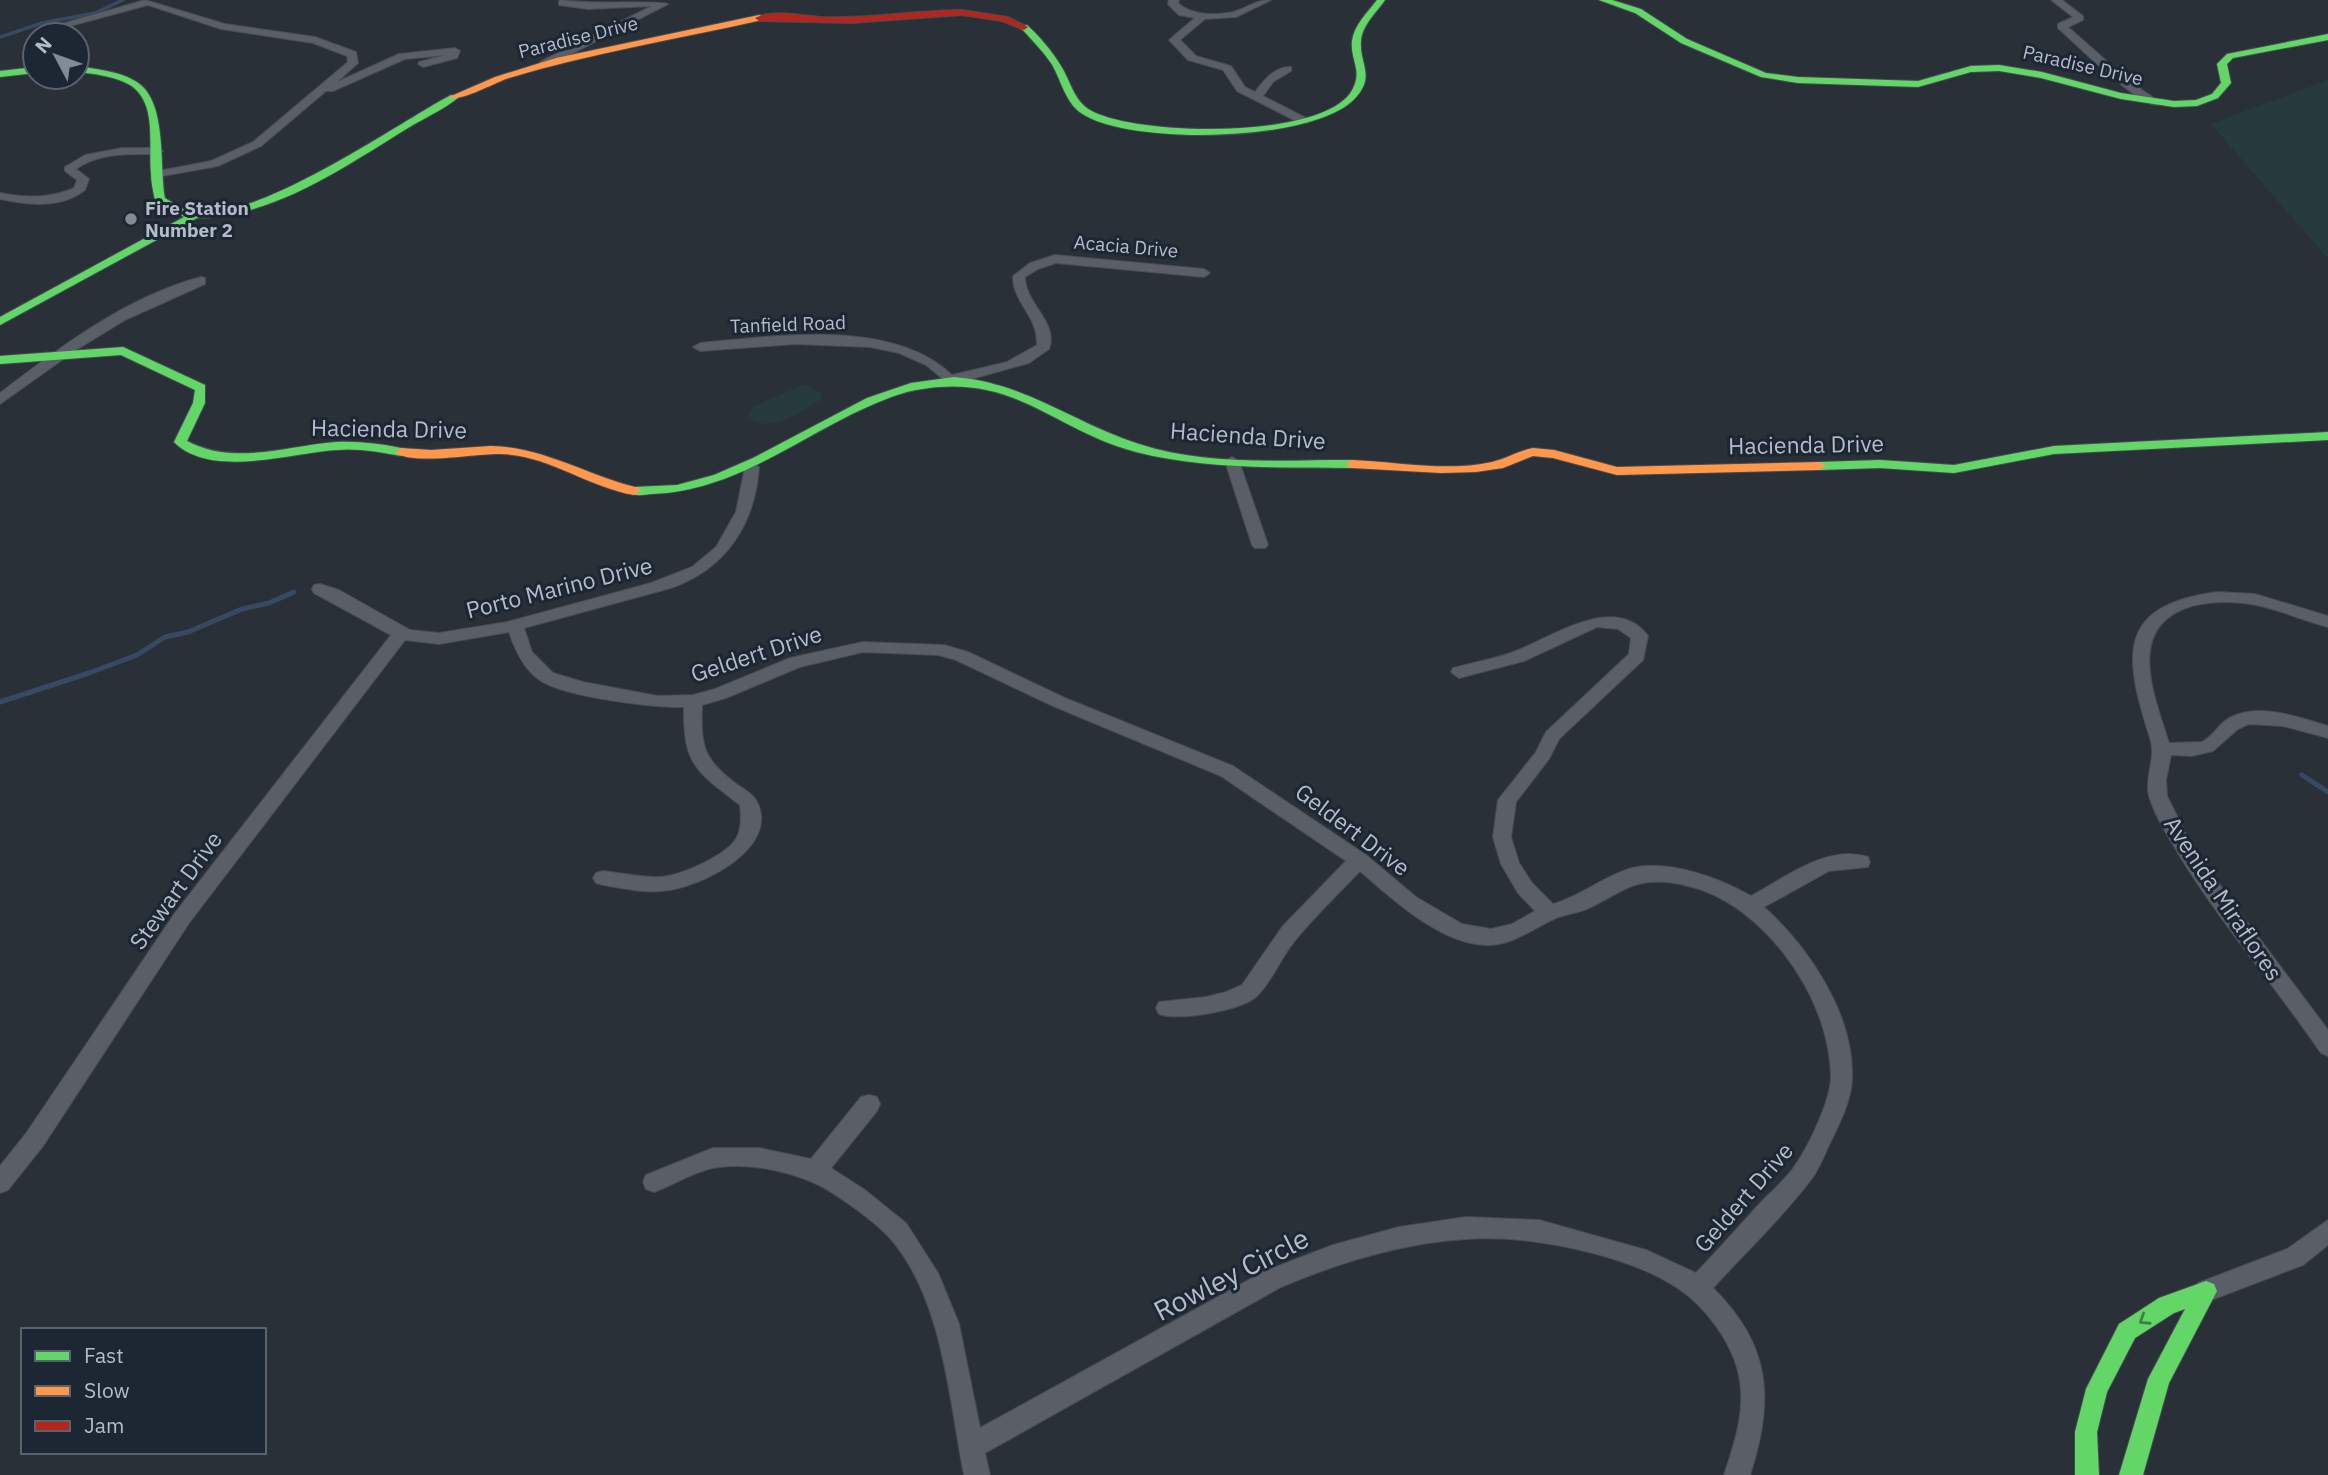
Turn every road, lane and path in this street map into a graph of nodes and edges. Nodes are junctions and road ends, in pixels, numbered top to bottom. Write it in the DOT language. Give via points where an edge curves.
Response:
graph roads {
  1 [pos="1174,0"];
  2 [pos="1266,0"];
  3 [pos="1381,0"];
  4 [pos="1603,0"];
  5 [pos="2056,0"];
  6 [pos="562,3"];
  7 [pos="1203,16"];
  8 [pos="78,21"];
  9 [pos="2328,37"];
  10 [pos="423,64"];
  11 [pos="544,64"];
  12 [pos="1287,69"];
  13 [pos="91,71"];
  14 [pos="21,72"];
  15 [pos="0,74"];
  16 [pos="310,97"];
  17 [pos="1256,98"];
  18 [pos="2154,103"];
  19 [pos="1285,120"];
  20 [pos="157,151"];
  21 [pos="157,174"];
  22 [pos="0,196"];
  23 [pos="192,216"];
  24 [pos="1204,273"];
  25 [pos="201,281"];
  26 [pos="0,322"];
  27 [pos="700,348"];
  28 [pos="57,355"];
  29 [pos="0,360"];
  30 [pos="950,381"];
  31 [pos="0,400"];
  32 [pos="2328,436"];
  33 [pos="1232,461"];
  34 [pos="752,467"];
  35 [pos="1260,545"];
  36 [pos="320,589"];
  37 [pos="2328,622"];
  38 [pos="514,624"];
  39 [pos="401,634"];
  40 [pos="1459,672"];
  41 [pos="693,701"];
  42 [pos="2328,732"];
  43 [pos="2162,748"];
  44 [pos="1359,860"];
  45 [pos="1861,862"];
  46 [pos="603,878"];
  47 [pos="1749,906"];
  48 [pos="1549,913"];
  49 [pos="1166,1007"];
  50 [pos="2328,1047"];
  51 [pos="869,1104"];
  52 [pos="816,1170"];
  53 [pos="654,1182"];
  54 [pos="0,1183"];
  55 [pos="2328,1231"];
  56 [pos="1698,1288"];
  57 [pos="2206,1291"];
  58 [pos="973,1446"];
  59 [pos="977,1475"];
  60 [pos="1737,1475"];
  61 [pos="2087,1475"];
  62 [pos="2131,1475"];
  1 -- 7 [label="street" via="1182,13"];
  2 -- 7 [label="street" via="1233,15"];
  3 -- 19 [label="street, Paradise Drive" via="1355,36 1361,84 1339,107 1304,121"];
  4 -- 18 [label="street, Paradise Drive" via="1638,11 1709,53 1775,78 1918,84 1941,81 1972,68 1993,67 2032,72"];
  5 -- 18 [label="street" via="2080,18 2061,26"];
  6 -- 11 [label="street" via="663,4"];
  7 -- 17 [label="street" via="1174,40 1192,58 1227,68 1241,89"];
  8 -- 16 [label="street" via="148,2 223,27 315,40 352,54 353,62"];
  9 -- 18 [label="street, Paradise Drive" via="2230,56 2222,64 2224,89 2213,97"];
  10 -- 16 [label="street" via="453,56 455,51 403,56"];
  11 -- 19 [label="street, Paradise Drive" via="751,18 858,19 930,7 964,7 1019,22 1051,56 1080,108 1097,118 1201,134"];
  11 -- 23 [label="street, Paradise Drive" via="442,103 277,197 226,214"];
  12 -- 17 [label="street" via="1269,80"];
  13 -- 20 [label="street, Paradise Drive" via="118,74 145,88 153,103"];
  14 -- 15 [label="street"];
  16 -- 21 [label="street" via="257,144 237,155"];
  17 -- 19 [label="street"];
  20 -- 21 [label="street, Paradise Drive"];
  20 -- 22 [label="street" via="106,152 81,159 69,169 83,179 79,190 57,201 34,203"];
  21 -- 23 [label="street, Paradise Drive" via="163,205"];
  23 -- 26 [label="street"];
  24 -- 30 [label="street, Acacia Drive" via="1055,259 1034,265 1019,276 1019,288 1044,329 1044,346 1033,358"];
  25 -- 28 [label="street" via="156,296"];
  27 -- 30 [label="street, Tanfield Road" via="858,340 925,360 942,369"];
  28 -- 29 [label="street, Hacienda Drive"];
  28 -- 31 [label="street"];
  28 -- 34 [label="street, Hacienda Drive" via="123,351 201,388 199,403 180,442 205,455 350,446 437,455 520,451 603,486 645,492 687,489"];
  30 -- 33 [label="street, Hacienda Drive" via="1027,397 1120,442 1179,457"];
  30 -- 34 [label="street, Hacienda Drive" via="880,397"];
  32 -- 33 [label="street, Hacienda Drive" via="2054,450 1954,469 1880,464 1617,471 1532,452 1493,466 1466,468"];
  33 -- 35 [label="street"];
  34 -- 38 [label="street, Porto Marino Drive" via="751,496 729,541 696,571 671,582"];
  36 -- 39 [label="street, Porto Marino Drive"];
  37 -- 43 [label="street, Avenida Miraflores" via="2270,601 2223,594 2165,610 2151,623 2145,637 2145,698"];
  38 -- 39 [label="street, Porto Marino Drive" via="446,639"];
  38 -- 41 [label="street, Geldert Drive" via="530,663 547,677 632,698"];
  39 -- 54 [label="street, Stewart Drive" via="182,918 35,1139"];
  40 -- 48 [label="street" via="1518,657 1595,622 1622,624 1640,636 1637,656 1552,736 1544,755 1507,800 1502,837 1510,864"];
  41 -- 44 [label="street, Geldert Drive" via="828,653 892,645 938,649 984,664 1059,702 1227,771"];
  41 -- 46 [label="street" via="696,757 748,802 751,819 745,841 695,875 663,884"];
  42 -- 43 [label="street" via="2276,719 2245,719 2230,725 2212,745"];
  43 -- 50 [label="street, Avenida Miraflores" via="2156,790 2181,841"];
  44 -- 48 [label="street, Geldert Drive" via="1409,902 1458,930 1491,937"];
  44 -- 49 [label="street" via="1289,933 1249,990 1206,1005"];
  45 -- 47 [label="street" via="1826,864"];
  47 -- 48 [label="street, Geldert Drive" via="1702,883 1668,875 1634,875 1580,904"];
  47 -- 56 [label="street, Geldert Drive" via="1807,968 1838,1043 1842,1079 1828,1125 1804,1172"];
  51 -- 52 [label="street"];
  52 -- 53 [label="street" via="760,1158 713,1158"];
  52 -- 58 [label="street" via="898,1231 930,1281 947,1324"];
  55 -- 57 [label="street" via="2295,1257"];
  56 -- 58 [label="street, Rowley Circle" via="1650,1262 1530,1229 1393,1237 1272,1280"];
  56 -- 60 [label="street, Rowley Circle" via="1732,1329 1753,1380 1753,1432"];
  57 -- 61 [label="street, one-way" via="2168,1305 2127,1331 2097,1389 2086,1432"];
  57 -- 62 [label="street" via="2171,1348 2150,1398"];
  58 -- 59 [label="street"];
}
